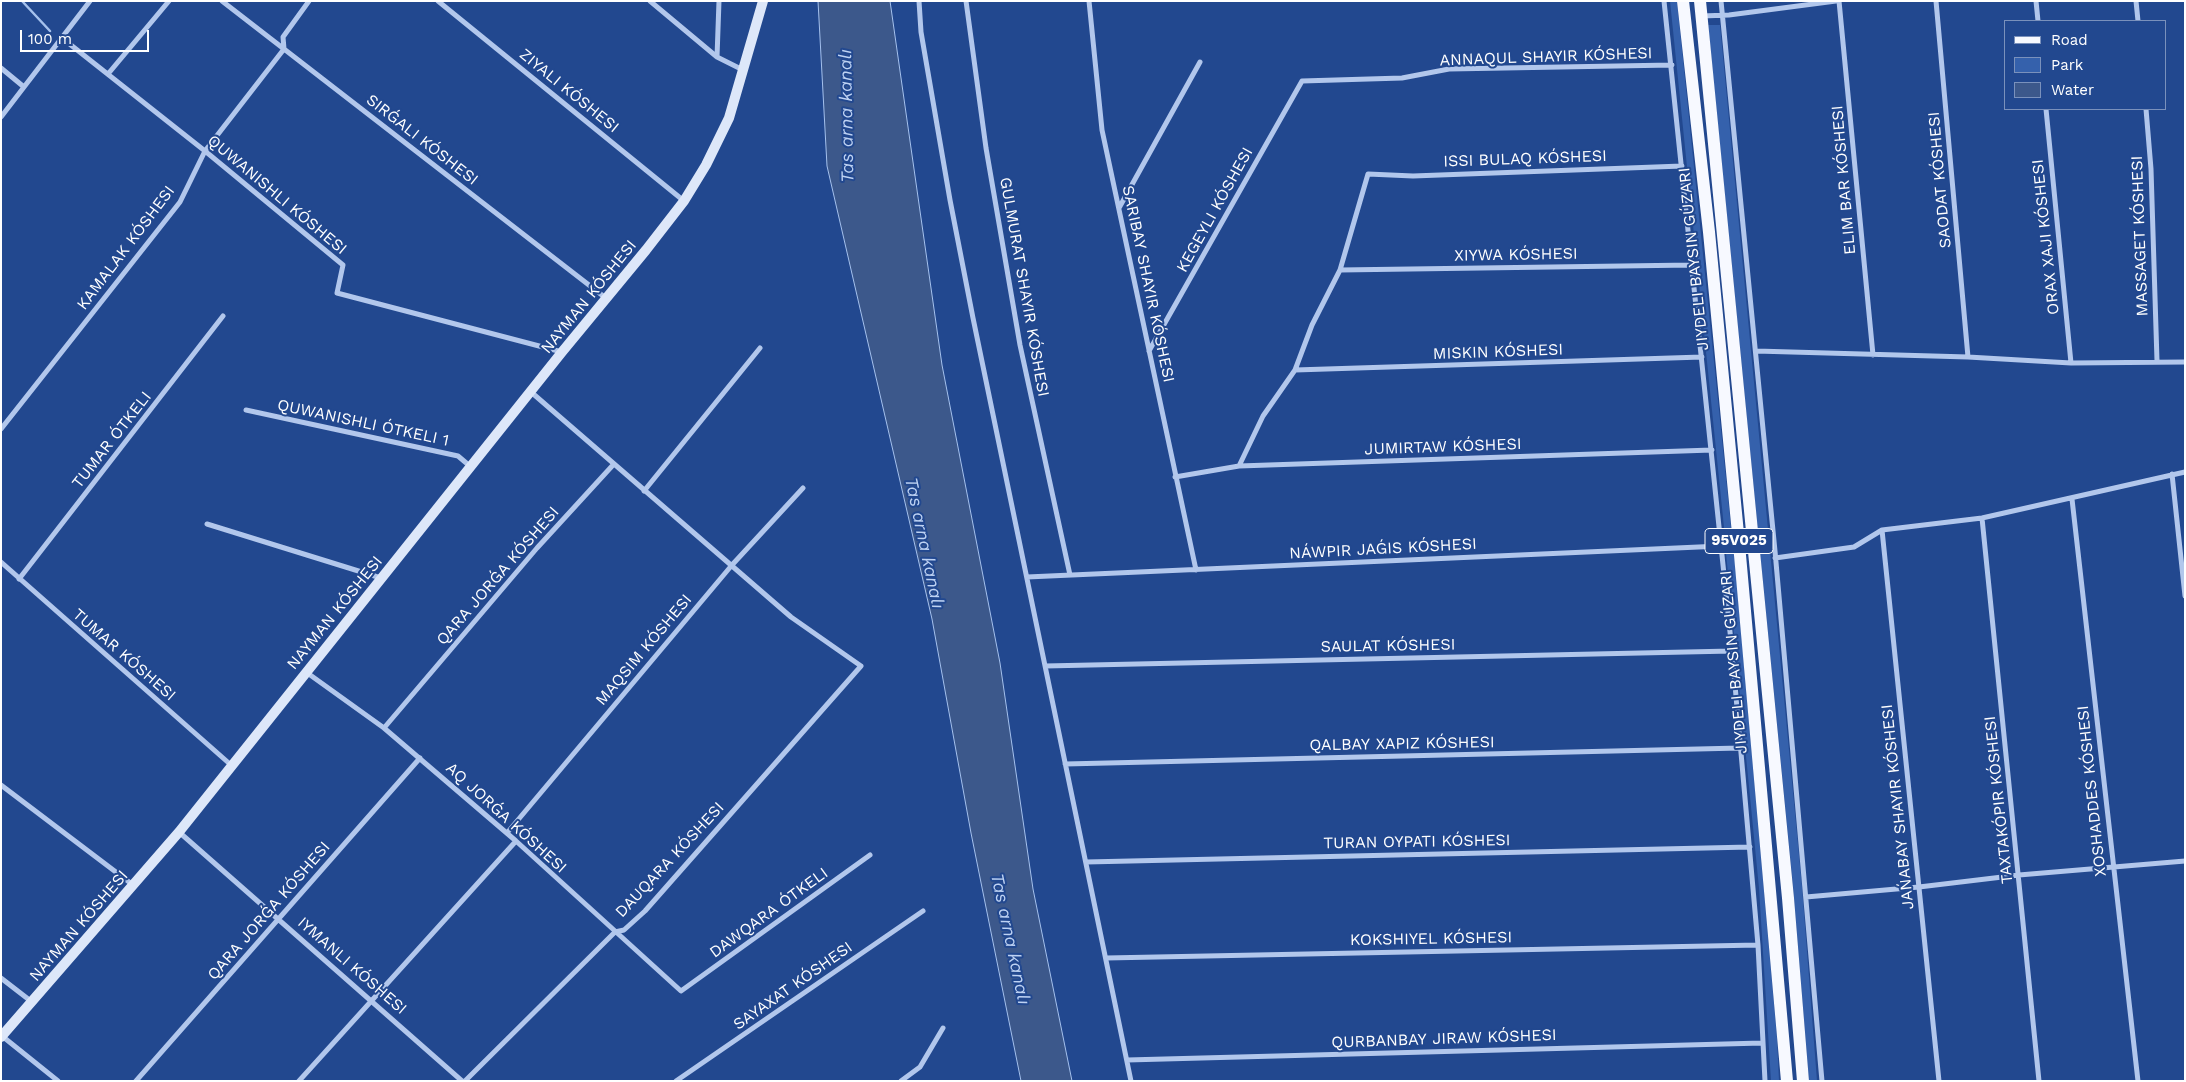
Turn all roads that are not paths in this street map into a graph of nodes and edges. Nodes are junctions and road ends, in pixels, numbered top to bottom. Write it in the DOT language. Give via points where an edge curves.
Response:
graph roads {
  1 [pos="90,1"];
  2 [pos="169,1"];
  3 [pos="222,1"];
  4 [pos="309,1"];
  5 [pos="438,1"];
  6 [pos="650,1"];
  7 [pos="719,1"];
  8 [pos="763,1"];
  9 [pos="919,1"];
  10 [pos="966,1"];
  11 [pos="1089,1"];
  12 [pos="1664,1"];
  13 [pos="1683,1"];
  14 [pos="1700,1"];
  15 [pos="1721,1"];
  16 [pos="1838,1"];
  17 [pos="1936,1"];
  18 [pos="2036,1"];
  19 [pos="2136,1"];
  20 [pos="1702,16"];
  21 [pos="1723,16"];
  22 [pos="2038,20"];
  23 [pos="2138,20"];
  24 [pos="62,38"];
  25 [pos="284,49"];
  26 [pos="717,57"];
  27 [pos="1200,62"];
  28 [pos="1672,65"];
  29 [pos="1,68"];
  30 [pos="744,70"];
  31 [pos="108,74"];
  32 [pos="24,87"];
  33 [pos="2046,110"];
  34 [pos="2146,110"];
  35 [pos="1,117"];
  36 [pos="205,151"];
  37 [pos="1682,166"];
  38 [pos="684,200"];
  39 [pos="1119,209"];
  40 [pos="1692,265"];
  41 [pos="1340,270"];
  42 [pos="606,299"];
  43 [pos="223,316"];
  44 [pos="760,348"];
  45 [pos="1756,351"];
  46 [pos="562,352"];
  47 [pos="1149,352"];
  48 [pos="1873,356"];
  49 [pos="1702,357"];
  50 [pos="1968,357"];
  51 [pos="2157,362"];
  52 [pos="2185,362"];
  53 [pos="2071,363"];
  54 [pos="1295,370"];
  55 [pos="531,392"];
  56 [pos="246,410"];
  57 [pos="1,429"];
  58 [pos="1712,450"];
  59 [pos="613,465"];
  60 [pos="1239,466"];
  61 [pos="471,467"];
  62 [pos="2185,472"];
  63 [pos="2172,474"];
  64 [pos="1175,477"];
  65 [pos="804,488"];
  66 [pos="644,490"];
  67 [pos="2072,499"];
  68 [pos="1982,518"];
  69 [pos="207,524"];
  70 [pos="1882,530"];
  71 [pos="1739,544"];
  72 [pos="1721,546"];
  73 [pos="1775,558"];
  74 [pos="1,562"];
  75 [pos="732,565"];
  76 [pos="1196,570"];
  77 [pos="1070,575"];
  78 [pos="1027,577"];
  79 [pos="382,578"];
  80 [pos="19,579"];
  81 [pos="2185,596"];
  82 [pos="1732,651"];
  83 [pos="1045,666"];
  84 [pos="306,672"];
  85 [pos="384,728"];
  86 [pos="1740,748"];
  87 [pos="420,758"];
  88 [pos="1065,764"];
  89 [pos="231,765"];
  90 [pos="1,785"];
  91 [pos="179,832"];
  92 [pos="507,833"];
  93 [pos="516,841"];
  94 [pos="1750,847"];
  95 [pos="870,855"];
  96 [pos="2185,861"];
  97 [pos="1086,862"];
  98 [pos="2114,868"];
  99 [pos="2019,875"];
  100 [pos="134,886"];
  101 [pos="1919,887"];
  102 [pos="1806,897"];
  103 [pos="923,911"];
  104 [pos="279,919"];
  105 [pos="615,932"];
  106 [pos="1758,945"];
  107 [pos="1106,958"];
  108 [pos="1,978"];
  109 [pos="681,991"];
  110 [pos="372,1000"];
  111 [pos="32,1002"];
  112 [pos="943,1028"];
  113 [pos="1,1036"];
  114 [pos="1762,1043"];
  115 [pos="1127,1060"];
  116 [pos="58,1081"];
  117 [pos="136,1081"];
  118 [pos="299,1081"];
  119 [pos="464,1081"];
  120 [pos="676,1081"];
  121 [pos="901,1081"];
  122 [pos="1131,1081"];
  123 [pos="1765,1081"];
  124 [pos="1787,1081"];
  125 [pos="1803,1081"];
  126 [pos="1822,1081"];
  127 [pos="1939,1081"];
  128 [pos="2039,1081"];
  129 [pos="2138,1081"];
  1 -- 24 [label="street"];
  2 -- 31 [label="street"];
  3 -- 25 [label="street"];
  4 -- 25 [label="street, KAMALAK KÓSHESI" via="284,37"];
  5 -- 38 [label="street"];
  6 -- 26 [label="street"];
  7 -- 26 [label="street"];
  8 -- 30 [label="main road, NAYMAN KÓSHESI"];
  9 -- 78 [label="street" via="921,32 950,200"];
  10 -- 77 [label="street" via="986,148 1020,345"];
  11 -- 39 [label="street" via="1102,130"];
  12 -- 28 [label="street"];
  13 -- 71 [label="main road, 95V025"];
  14 -- 20 [label="main road, 95V025"];
  15 -- 21 [label="street"];
  16 -- 21 [label="street"];
  16 -- 48 [label="street, ELIM BAR KÓSHESI"];
  17 -- 50 [label="street, SAODAT KÓSHESI"];
  18 -- 22 [label="street"];
  19 -- 23 [label="street"];
  20 -- 21 [label="street"];
  20 -- 125 [label="main road, 95V025"];
  21 -- 45 [label="street"];
  24 -- 31 [label="street"];
  24 -- 32 [label="street"];
  25 -- 36 [label="street, KAMALAK KÓSHESI"];
  25 -- 42 [label="street"];
  26 -- 30 [label="street"];
  27 -- 39 [label="street"];
  28 -- 37 [label="street"];
  28 -- 47 [label="street, KEGEYLI KÓSHESI" via="1449,69 1402,78 1302,81"];
  29 -- 32 [label="street"];
  30 -- 38 [label="main road, NAYMAN KÓSHESI" via="729,118"];
  31 -- 36 [label="street"];
  32 -- 35 [label="street"];
  33 -- 53 [label="street"];
  34 -- 51 [label="street, MASSAGET KÓSHESI"];
  36 -- 46 [label="street" via="342,265 337,293"];
  36 -- 57 [label="street, KAMALAK KÓSHESI" via="180,202"];
  37 -- 40 [label="street"];
  37 -- 41 [label="street" via="1413,176 1368,174"];
  38 -- 42 [label="main road, NAYMAN KÓSHESI"];
  39 -- 47 [label="street"];
  40 -- 41 [label="street, XIYWA KÓSHESI"];
  40 -- 49 [label="street"];
  41 -- 54 [label="street" via="1312,325"];
  42 -- 46 [label="main road, NAYMAN KÓSHESI"];
  43 -- 80 [label="street, TUMAR ÓTKELI"];
  44 -- 66 [label="street"];
  45 -- 48 [label="street"];
  45 -- 73 [label="street"];
  46 -- 55 [label="main road, NAYMAN KÓSHESI"];
  47 -- 64 [label="street"];
  48 -- 50 [label="street"];
  49 -- 54 [label="street, MISKIN KÓSHESI"];
  49 -- 58 [label="street"];
  50 -- 53 [label="street"];
  51 -- 52 [label="street"];
  51 -- 53 [label="street"];
  54 -- 60 [label="street" via="1263,416"];
  55 -- 59 [label="street"];
  55 -- 61 [label="main road, NAYMAN KÓSHESI"];
  56 -- 61 [label="street" via="458,456"];
  58 -- 60 [label="street"];
  58 -- 72 [label="street"];
  59 -- 66 [label="street"];
  59 -- 85 [label="street, QARA JORǴA KÓSHESI" via="537,548"];
  60 -- 64 [label="street"];
  61 -- 79 [label="main road, NAYMAN KÓSHESI"];
  62 -- 63 [label="street"];
  63 -- 67 [label="street"];
  63 -- 81 [label="street"];
  64 -- 76 [label="street"];
  65 -- 75 [label="street"];
  66 -- 75 [label="street"];
  67 -- 68 [label="street"];
  67 -- 98 [label="street, XOSHADDES KÓSHESI"];
  68 -- 70 [label="street"];
  68 -- 99 [label="street, TAXTAKÓPIR KÓSHESI"];
  69 -- 79 [label="street"];
  70 -- 73 [label="street" via="1854,547"];
  70 -- 101 [label="street"];
  71 -- 72 [label="street"];
  71 -- 124 [label="main road, 95V025"];
  72 -- 76 [label="street"];
  72 -- 82 [label="street"];
  73 -- 102 [label="street"];
  74 -- 80 [label="street, TUMAR KÓSHESI"];
  75 -- 92 [label="street"];
  75 -- 105 [label="street, DAUQARA KÓSHESI" via="791,617 861,666 646,910 624,930"];
  76 -- 77 [label="street"];
  77 -- 78 [label="street"];
  78 -- 83 [label="street"];
  79 -- 84 [label="main road, NAYMAN KÓSHESI"];
  80 -- 89 [label="street, TUMAR KÓSHESI"];
  82 -- 83 [label="street, SAULAT KÓSHESI"];
  82 -- 86 [label="street"];
  83 -- 88 [label="street"];
  84 -- 85 [label="street, AQ JORǴA KÓSHESI"];
  84 -- 89 [label="main road, NAYMAN KÓSHESI"];
  85 -- 87 [label="street, AQ JORǴA KÓSHESI"];
  86 -- 88 [label="street"];
  86 -- 94 [label="street"];
  87 -- 92 [label="street, AQ JORǴA KÓSHESI"];
  87 -- 104 [label="street, QARA JORǴA KÓSHESI"];
  88 -- 97 [label="street"];
  89 -- 91 [label="main road, NAYMAN KÓSHESI"];
  90 -- 100 [label="street"];
  91 -- 100 [label="main road, NAYMAN KÓSHESI"];
  91 -- 104 [label="street"];
  92 -- 93 [label="street, AQ JORǴA KÓSHESI"];
  93 -- 105 [label="street, AQ JORǴA KÓSHESI"];
  93 -- 110 [label="street"];
  94 -- 97 [label="street"];
  94 -- 106 [label="street"];
  95 -- 109 [label="street, DAWQARA ÓTKELI"];
  96 -- 98 [label="street"];
  97 -- 107 [label="street"];
  98 -- 99 [label="street"];
  98 -- 129 [label="street, XOSHADDES KÓSHESI"];
  99 -- 101 [label="street"];
  99 -- 128 [label="street, TAXTAKÓPIR KÓSHESI"];
  100 -- 111 [label="main road, NAYMAN KÓSHESI"];
  101 -- 102 [label="street"];
  101 -- 127 [label="street"];
  102 -- 126 [label="street"];
  103 -- 120 [label="street, SAYAXAT KÓSHESI"];
  104 -- 110 [label="street"];
  104 -- 117 [label="street, QARA JORǴA KÓSHESI"];
  105 -- 109 [label="street, AQ JORǴA KÓSHESI"];
  105 -- 119 [label="street, DAUQARA KÓSHESI"];
  106 -- 107 [label="street, KOKSHIYEL KÓSHESI"];
  106 -- 114 [label="street"];
  107 -- 115 [label="street"];
  108 -- 111 [label="street"];
  110 -- 118 [label="street"];
  110 -- 119 [label="street"];
  111 -- 113 [label="main road, NAYMAN KÓSHESI"];
  112 -- 121 [label="street" via="920,1067"];
  113 -- 116 [label="street"];
  114 -- 115 [label="street"];
  114 -- 123 [label="street"];
  115 -- 122 [label="street"];
}
